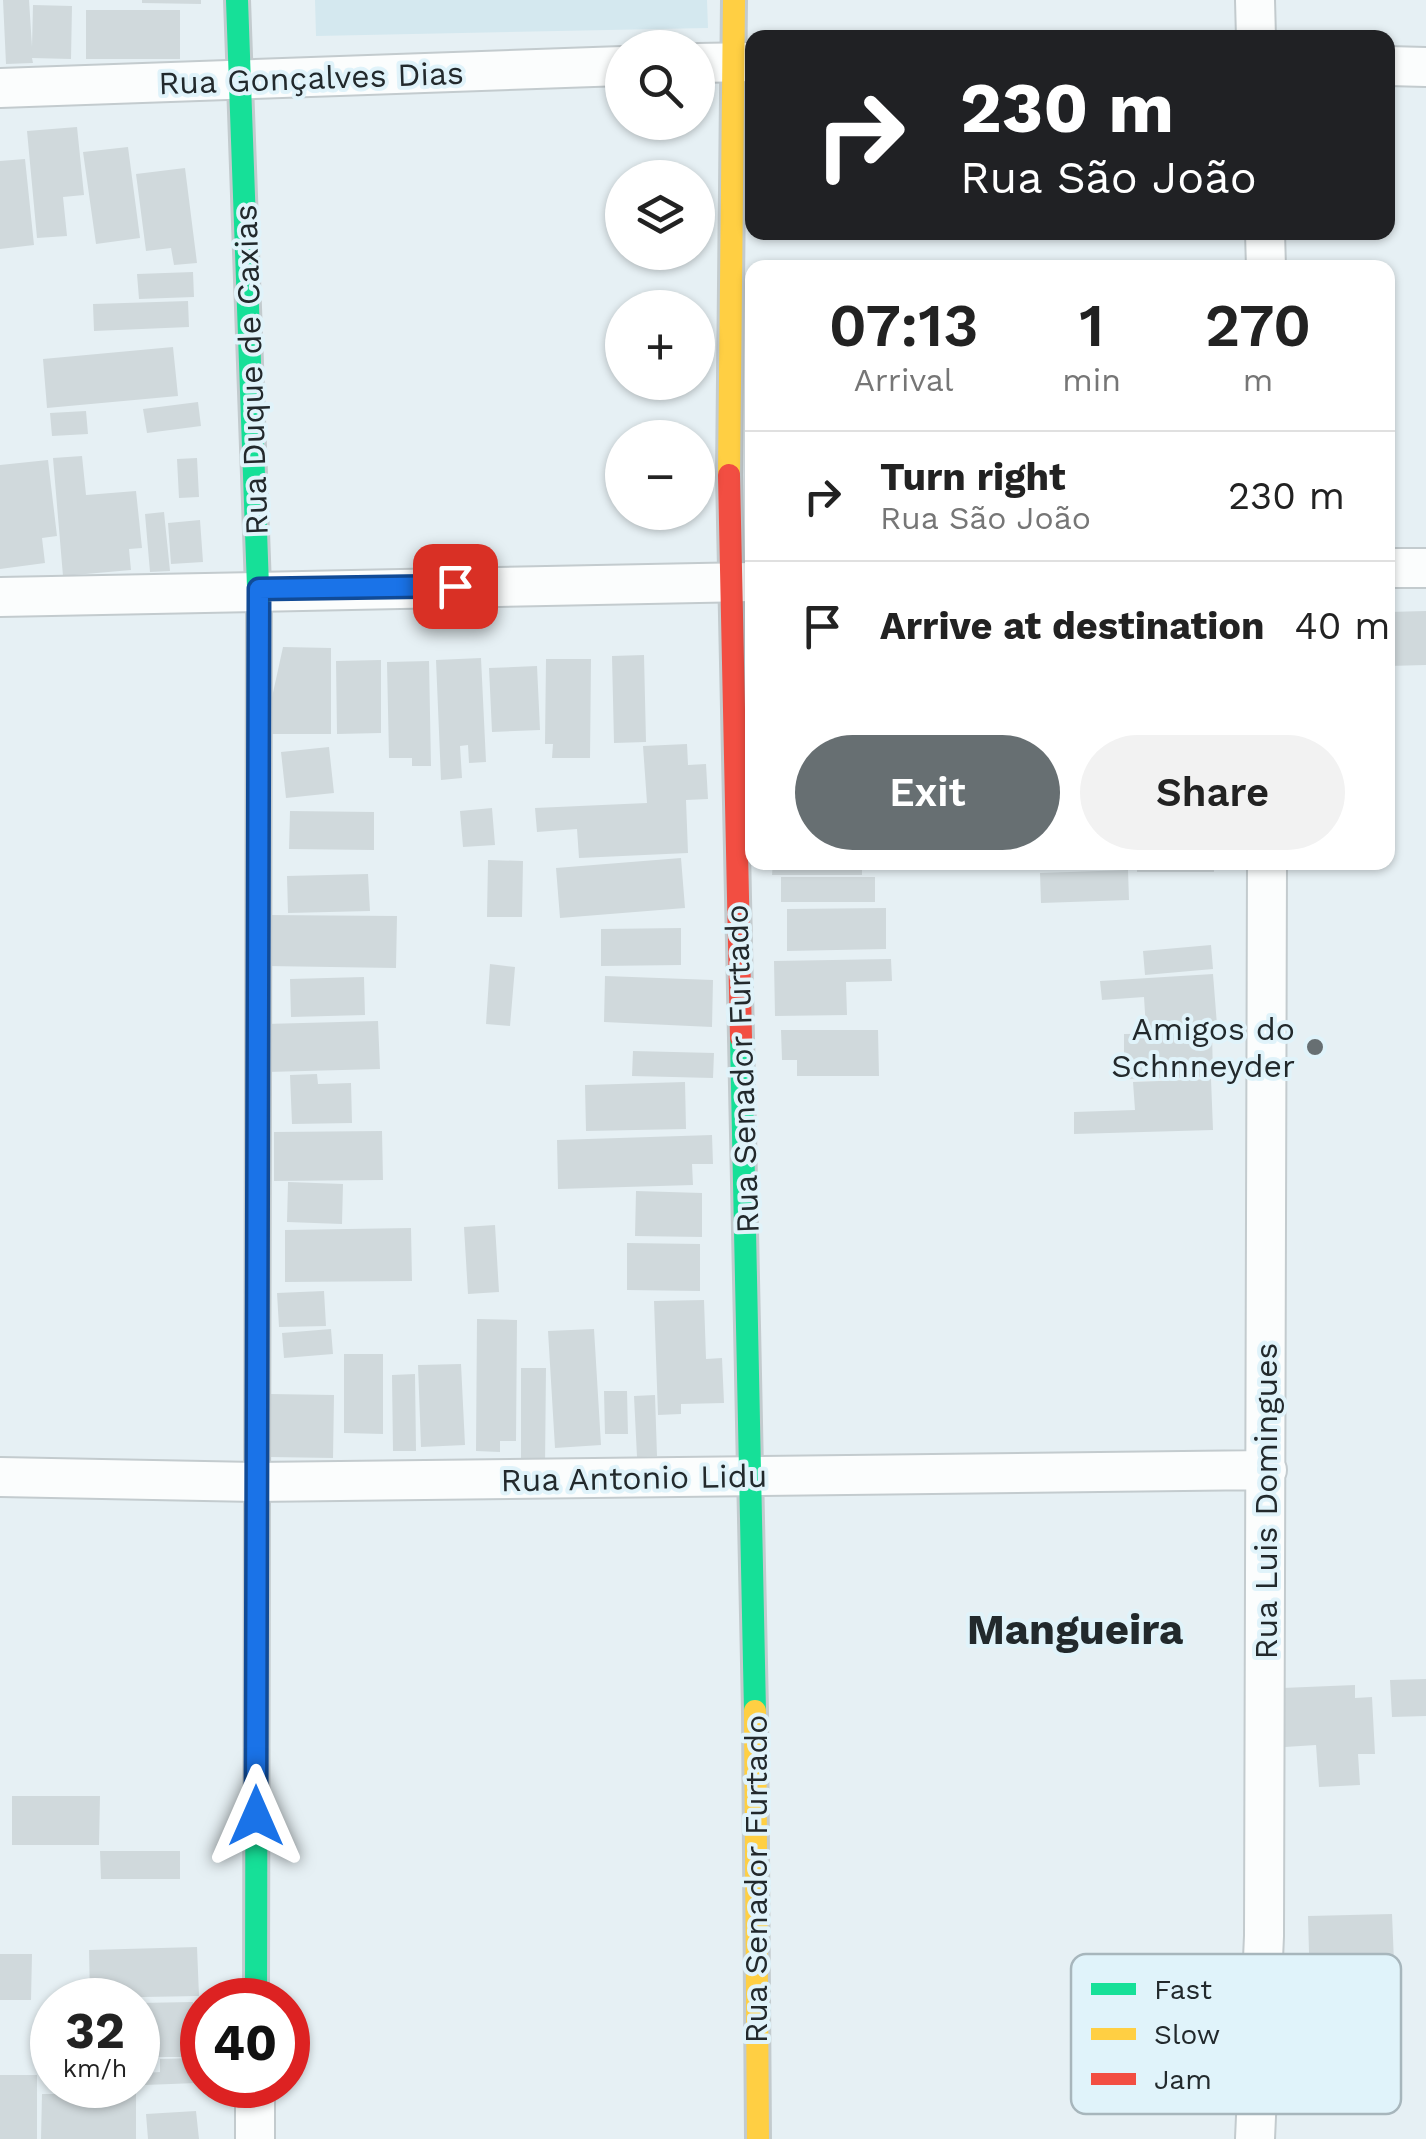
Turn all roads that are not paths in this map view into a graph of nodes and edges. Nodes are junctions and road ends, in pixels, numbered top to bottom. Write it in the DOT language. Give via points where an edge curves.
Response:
graph roads {
  1 [pos="237,0"];
  2 [pos="734,0"];
  3 [pos="1254,0"];
  4 [pos="1256,30"];
  5 [pos="728,62"];
  6 [pos="1395,66"];
  7 [pos="605,67"];
  8 [pos="1426,67"];
  9 [pos="240,82"];
  10 [pos="0,88"];
  11 [pos="1395,568"];
  12 [pos="1426,568"];
  13 [pos="740,582"];
  14 [pos="259,589"];
  15 [pos="0,597"];
  16 [pos="1266,870"];
  17 [pos="1267,1470"];
  18 [pos="0,1477"];
  19 [pos="753,1477"];
  20 [pos="254,1482"];
  21 [pos="1263,1954"];
  22 [pos="256,1978"];
  23 [pos="255,2108"];
  24 [pos="1257,2114"];
  25 [pos="255,2139"];
  26 [pos="758,2139"];
  27 [pos="1256,2139"];
  1 -- 9 [label="street, Rua Duque de Caxias"];
  2 -- 5 [label="street, Rua Senador Furtado"];
  3 -- 4 [label="street"];
  5 -- 13 [label="street, Rua Senador Furtado"];
  6 -- 8 [label="street"];
  7 -- 9 [label="street, Rua Gonçalves Dias"];
  9 -- 10 [label="street, Rua Gonçalves Dias"];
  9 -- 14 [label="street, Rua Duque de Caxias"];
  11 -- 12 [label="street"];
  13 -- 14 [label="street"];
  13 -- 19 [label="street, Rua Senador Furtado"];
  14 -- 15 [label="street"];
  14 -- 20 [label="street, Rua Duque de Caxias"];
  16 -- 17 [label="street, Rua Luis Domingues"];
  17 -- 19 [label="street, Rua Antonio Lidu"];
  17 -- 21 [label="street, Rua Luis Domingues"];
  18 -- 20 [label="street, Rua Antonio Lidu"];
  19 -- 20 [label="street, Rua Antonio Lidu"];
  19 -- 26 [label="street, Rua Senador Furtado"];
  20 -- 22 [label="street, Rua Duque de Caxias"];
  23 -- 25 [label="street"];
  24 -- 27 [label="street, Rua Luis Domingues"];
}
